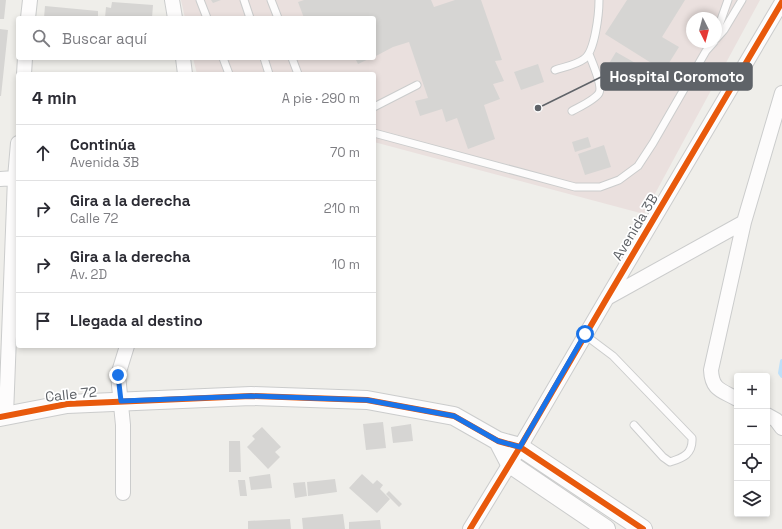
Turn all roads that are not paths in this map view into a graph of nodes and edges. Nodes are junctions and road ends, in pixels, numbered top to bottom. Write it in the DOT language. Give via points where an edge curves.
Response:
graph roads {
  1 [pos="30,0"];
  2 [pos="172,0"];
  3 [pos="200,0"];
  4 [pos="244,0"];
  5 [pos="271,0"];
  6 [pos="599,0"];
  7 [pos="728,0"];
  8 [pos="742,0"];
  9 [pos="782,2"];
  10 [pos="28,16"];
  11 [pos="175,16"];
  12 [pos="206,16"];
  13 [pos="249,16"];
  14 [pos="277,16"];
  15 [pos="722,17"];
  16 [pos="722,32"];
  17 [pos="709,48"];
  18 [pos="589,54"];
  19 [pos="25,60"];
  20 [pos="182,60"];
  21 [pos="223,60"];
  22 [pos="265,60"];
  23 [pos="293,60"];
  24 [pos="555,70"];
  25 [pos="24,72"];
  26 [pos="185,72"];
  27 [pos="228,72"];
  28 [pos="268,72"];
  29 [pos="297,72"];
  30 [pos="417,85"];
  31 [pos="782,92"];
  32 [pos="376,106"];
  33 [pos="572,111"];
  34 [pos="376,134"];
  35 [pos="16,166"];
  36 [pos="15,178"];
  37 [pos="0,179"];
  38 [pos="744,222"];
  39 [pos="607,298"];
  40 [pos="585,334"];
  41 [pos="126,348"];
  42 [pos="734,397"];
  43 [pos="121,401"];
  44 [pos="3,416"];
  45 [pos="770,417"];
  46 [pos="634,425"];
  47 [pos="782,428"];
  48 [pos="498,441"];
  49 [pos="520,447"];
  50 [pos="510,464"];
  51 [pos="123,493"];
  52 [pos="470,529"];
  53 [pos="606,529"];
  54 [pos="643,529"];
  1 -- 10 [label="street"];
  2 -- 11 [label="street"];
  3 -- 12 [label="lane"];
  4 -- 13 [label="lane"];
  5 -- 14 [label="lane"];
  6 -- 18 [label="lane" via="598,21"];
  7 -- 15 [label="lane"];
  8 -- 16 [label="lane"];
  9 -- 39 [label="street, Avenida 3B"];
  17 -- 34 [label="lane" via="638,166 619,180 600,188 575,187"];
  18 -- 24 [label="lane" via="584,59"];
  18 -- 33 [label="lane" via="600,90 593,99"];
  19 -- 25 [label="street"];
  20 -- 26 [label="street"];
  21 -- 27 [label="lane"];
  22 -- 28 [label="lane"];
  23 -- 29 [label="lane"];
  30 -- 32 [label="lane"];
  31 -- 38 [label="street"];
  35 -- 36 [label="street"];
  36 -- 37 [label="street"];
  36 -- 44 [label="street"];
  38 -- 39 [label="street"];
  38 -- 42 [label="street" via="712,370 715,387"];
  39 -- 40 [label="street, Avenida 3B"];
  40 -- 46 [label="lane" via="613,356 692,438 692,445 689,452 670,462"];
  40 -- 49 [label="street, Avenida 3B"];
  41 -- 43 [label="street" via="118,375"];
  43 -- 44 [label="street, Calle 72" via="67,404"];
  43 -- 48 [label="street, Calle 72" via="251,396 367,400 454,416"];
  43 -- 51 [label="street"];
  45 -- 47 [label="street"];
  48 -- 49 [label="street, Calle 72"];
  48 -- 50 [label="street"];
  49 -- 50 [label="street, Avenida 3B"];
  49 -- 54 [label="street, Calle 72"];
  50 -- 52 [label="street, Avenida 3B"];
  50 -- 53 [label="street"];
}
